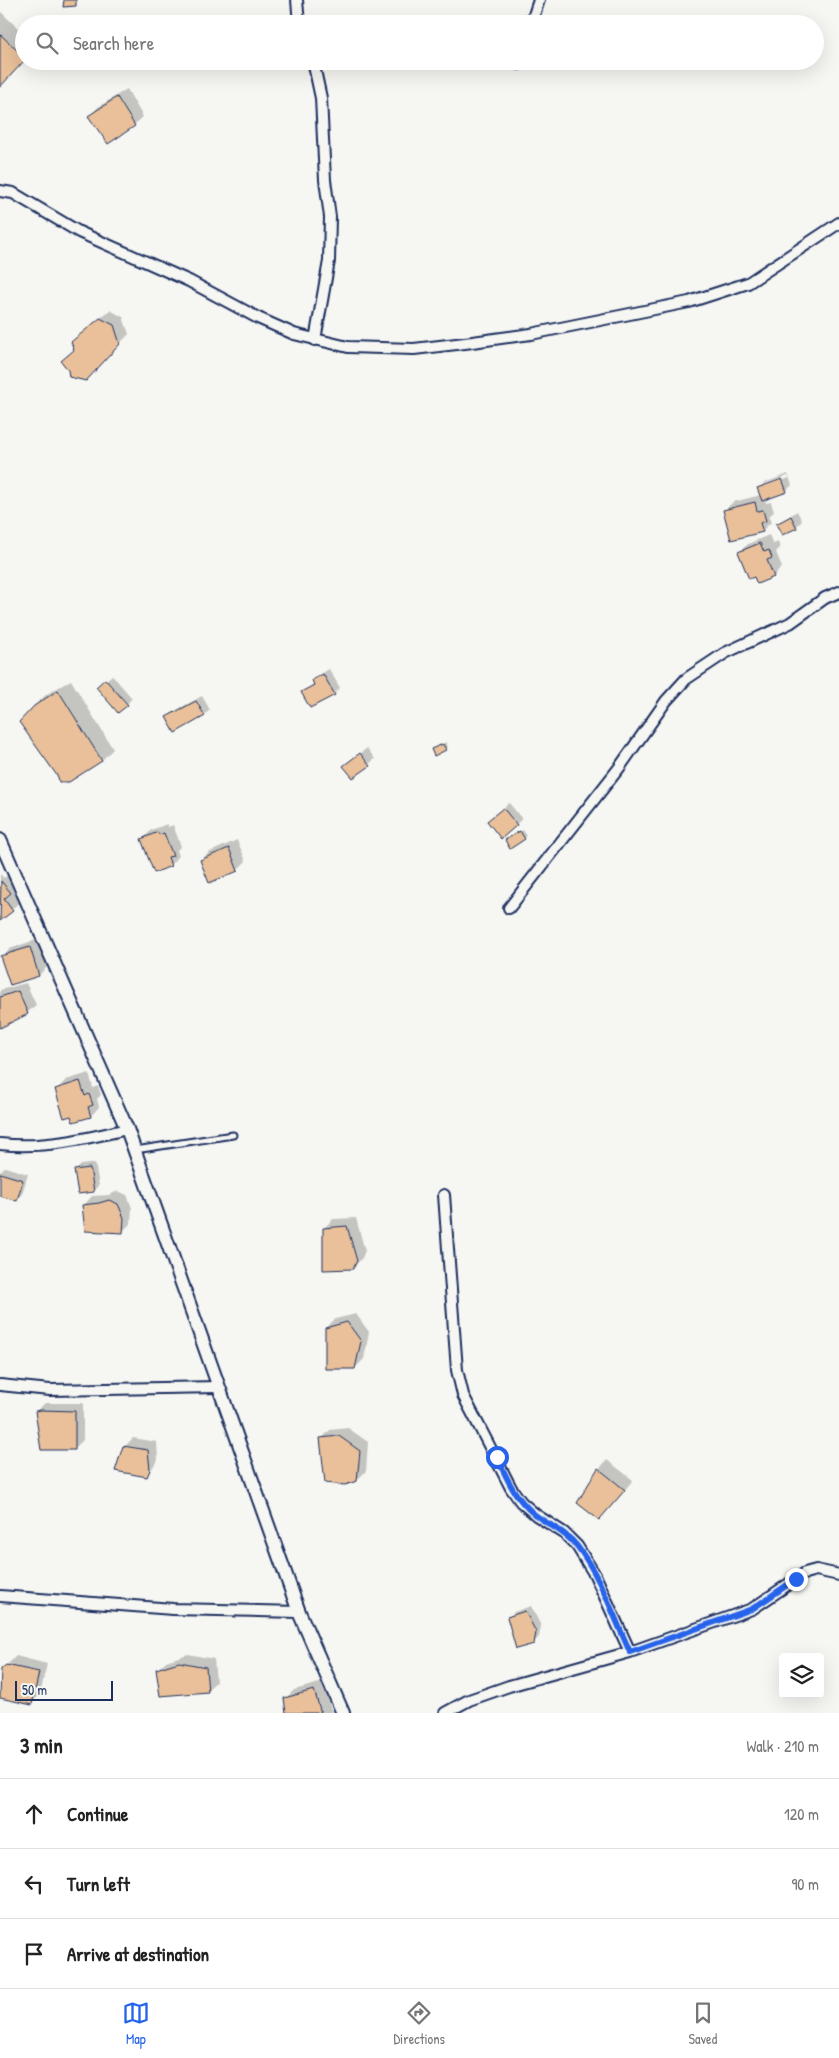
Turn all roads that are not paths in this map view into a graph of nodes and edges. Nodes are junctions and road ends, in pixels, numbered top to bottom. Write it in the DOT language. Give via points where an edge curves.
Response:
graph roads {
  1 [pos="297,0"];
  2 [pos="539,0"];
  3 [pos="298,15"];
  4 [pos="534,15"];
  5 [pos="315,70"];
  6 [pos="0,191"];
  7 [pos="839,223"];
  8 [pos="315,340"];
  9 [pos="839,592"];
  10 [pos="0,840"];
  11 [pos="509,908"];
  12 [pos="127,1129"];
  13 [pos="233,1134"];
  14 [pos="0,1144"];
  15 [pos="135,1150"];
  16 [pos="444,1195"];
  17 [pos="0,1385"];
  18 [pos="219,1387"];
  19 [pos="839,1575"];
  20 [pos="0,1596"];
  21 [pos="299,1612"];
  22 [pos="630,1652"];
  23 [pos="343,1713"];
  24 [pos="445,1713"];
  1 -- 3 [label="street"];
  2 -- 4 [label="street"];
  5 -- 8 [label="street" via="321,98 330,217 329,262"];
  6 -- 8 [label="street" via="13,193 79,232 189,281 258,318"];
  7 -- 8 [label="street" via="748,283 689,302 531,334 431,347 348,348"];
  9 -- 11 [label="street" via="790,623 724,653 686,679"];
  10 -- 12 [label="street"];
  12 -- 14 [label="street" via="78,1140 22,1147"];
  12 -- 15 [label="street"];
  13 -- 15 [label="lane"];
  15 -- 18 [label="street"];
  16 -- 22 [label="street" via="457,1370 463,1395 521,1502 577,1546 595,1575"];
  17 -- 18 [label="street" via="50,1390"];
  18 -- 21 [label="street"];
  19 -- 22 [label="street" via="816,1570 805,1573 752,1609"];
  20 -- 21 [label="street" via="173,1609"];
  21 -- 23 [label="street"];
  22 -- 24 [label="street" via="509,1686 469,1700"];
}
